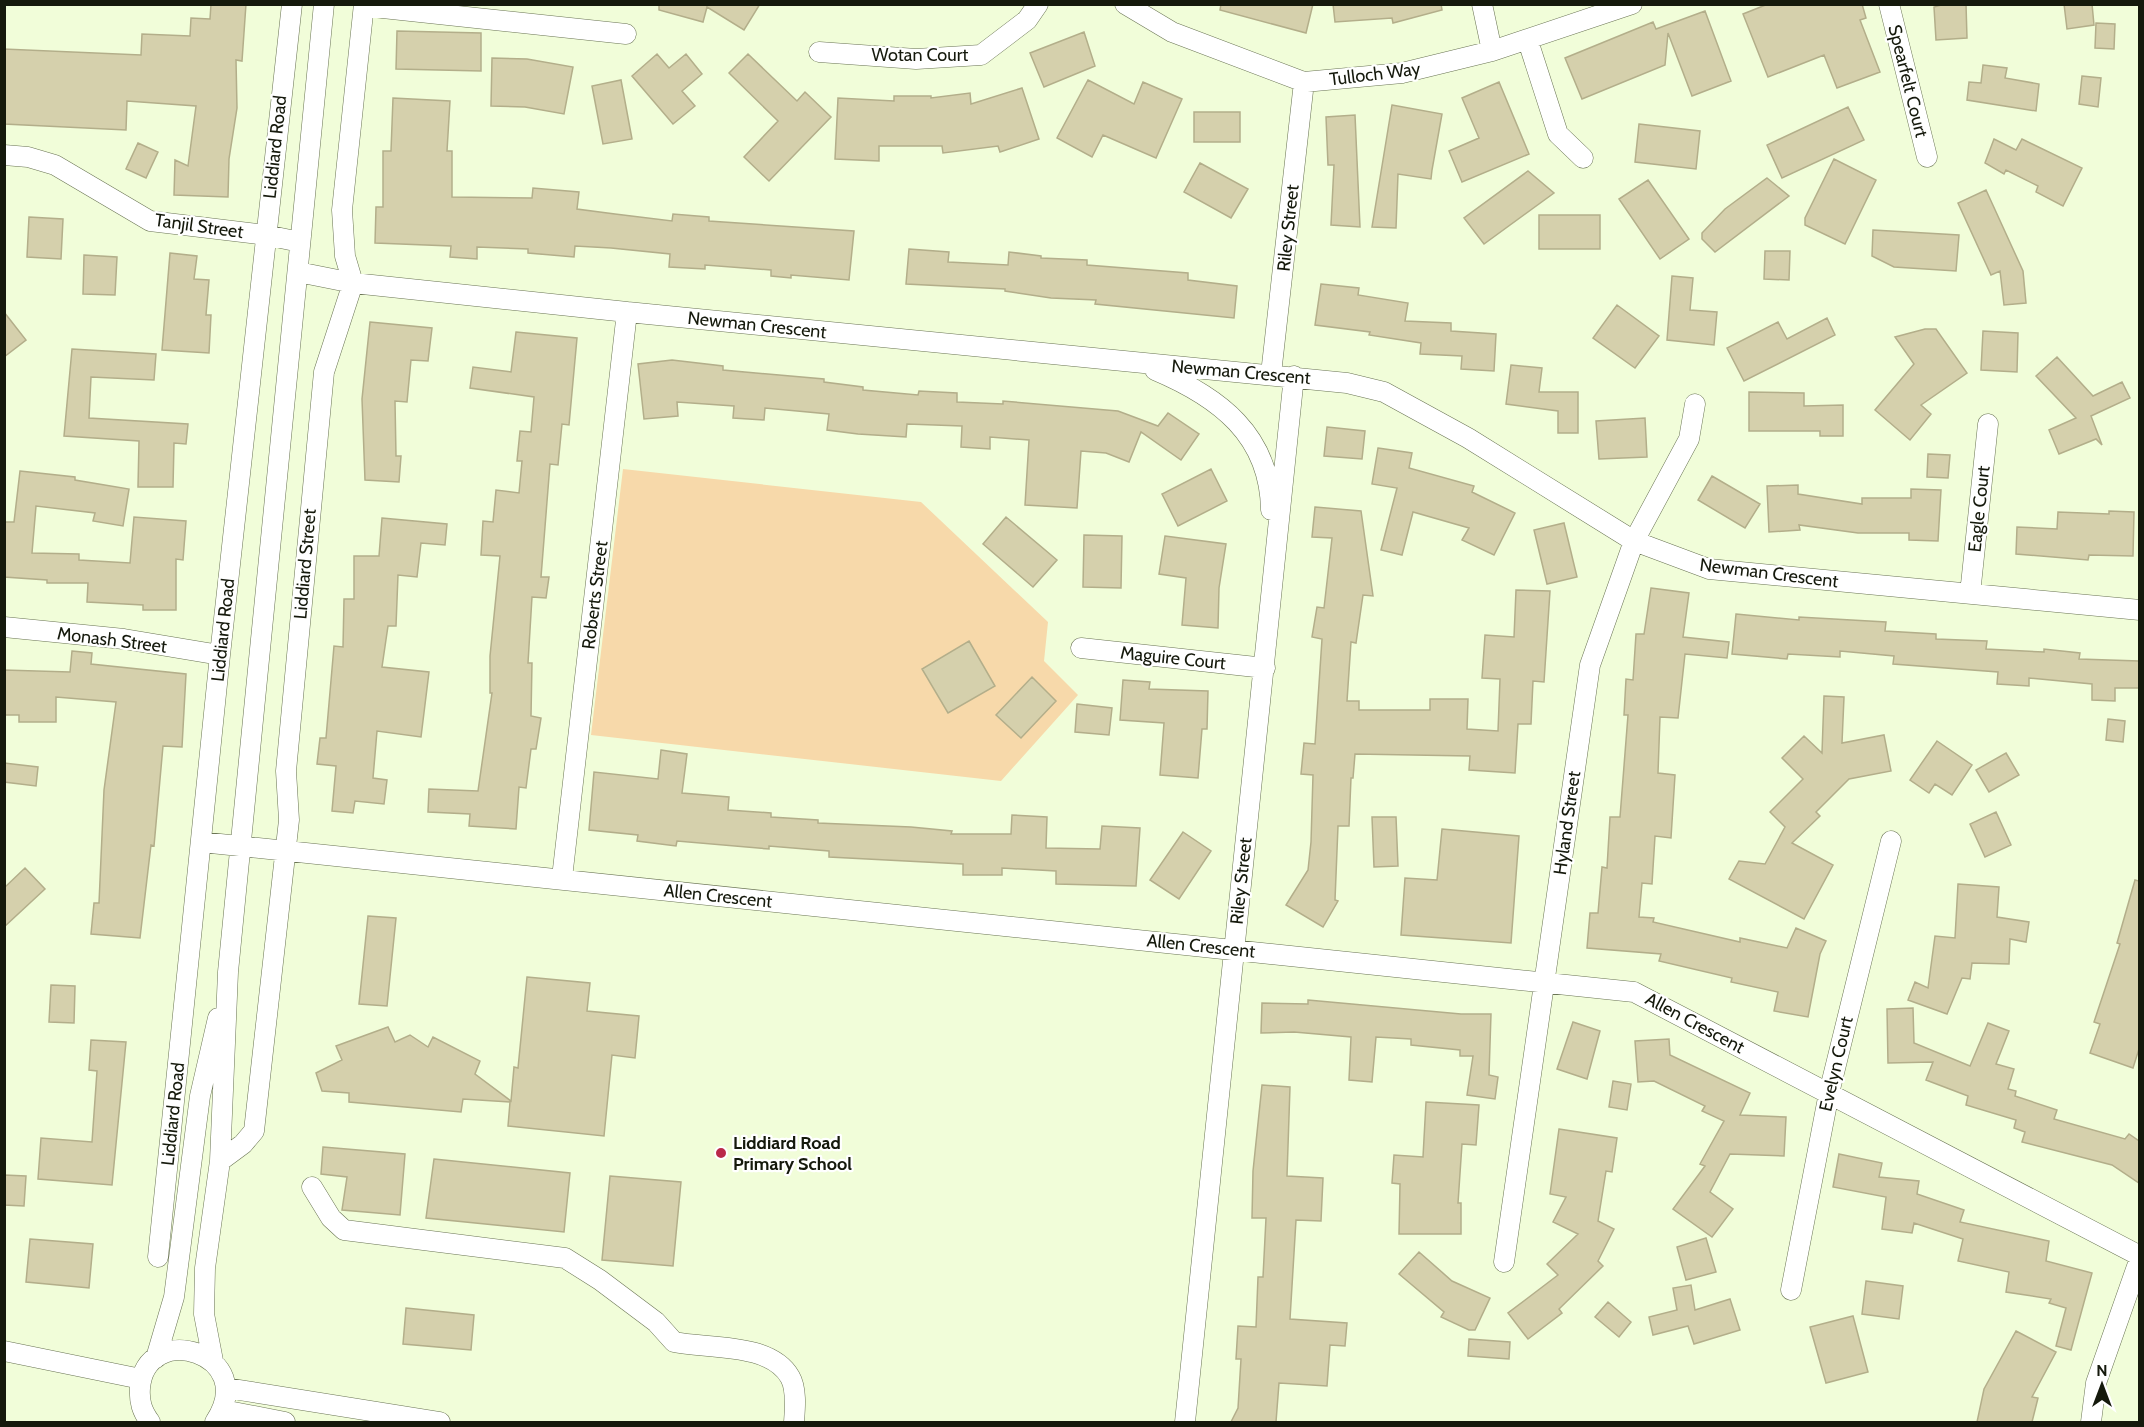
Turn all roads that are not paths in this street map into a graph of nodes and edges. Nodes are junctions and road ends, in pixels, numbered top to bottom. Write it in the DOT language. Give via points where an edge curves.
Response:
graph roads {
  1 [pos="292,4"];
  2 [pos="324,4"];
  3 [pos="1038,4"];
  4 [pos="1125,4"];
  5 [pos="1482,4"];
  6 [pos="1632,4"];
  7 [pos="1889,4"];
  8 [pos="364,5"];
  9 [pos="1158,13"];
  10 [pos="626,34"];
  11 [pos="1528,40"];
  12 [pos="1492,51"];
  13 [pos="819,52"];
  14 [pos="1304,82"];
  15 [pos="4,154"];
  16 [pos="1927,157"];
  17 [pos="1583,158"];
  18 [pos="266,235"];
  19 [pos="300,242"];
  20 [pos="298,272"];
  21 [pos="354,283"];
  22 [pos="627,312"];
  23 [pos="1138,363"];
  24 [pos="1272,374"];
  25 [pos="1294,376"];
  26 [pos="1695,404"];
  27 [pos="1988,424"];
  28 [pos="1634,541"];
  29 [pos="1273,588"];
  30 [pos="1970,594"];
  31 [pos="2139,610"];
  32 [pos="4,627"];
  33 [pos="1081,648"];
  34 [pos="220,655"];
  35 [pos="1264,668"];
  36 [pos="1891,841"];
  37 [pos="201,842"];
  38 [pos="241,846"];
  39 [pos="284,850"];
  40 [pos="562,878"];
  41 [pos="1233,949"];
  42 [pos="228,972"];
  43 [pos="1544,980"];
  44 [pos="1828,1093"];
  45 [pos="220,1161"];
  46 [pos="312,1186"];
  47 [pos="158,1257"];
  48 [pos="2139,1257"];
  49 [pos="1504,1262"];
  50 [pos="1791,1290"];
  51 [pos="4,1351"];
  52 [pos="156,1358"];
  53 [pos="213,1361"];
  54 [pos="141,1379"];
  55 [pos="227,1388"];
  56 [pos="219,1416"];
  57 [pos="150,1422"];
  58 [pos="285,1422"];
  59 [pos="440,1422"];
  60 [pos="794,1422"];
  61 [pos="1185,1422"];
  62 [pos="2091,1422"];
  1 -- 18 [label="street, Liddiard Road"];
  2 -- 19 [label="street, Liddiard Road"];
  3 -- 13 [label="street, Wotan Court" via="1027,20 981,55 916,59"];
  4 -- 9 [label="street, Tulloch Way"];
  5 -- 12 [label="street"];
  6 -- 11 [label="street, Tulloch Way"];
  7 -- 16 [label="street, Spearfelt Court"];
  8 -- 10 [label="street"];
  8 -- 21 [label="street" via="342,210 345,255"];
  9 -- 14 [label="street, Tulloch Way" via="1172,32"];
  11 -- 12 [label="street, Tulloch Way"];
  11 -- 17 [label="street" via="1558,134"];
  12 -- 14 [label="street, Tulloch Way" via="1402,73"];
  14 -- 24 [label="street, Riley Street"];
  15 -- 18 [label="street, Tanjil Street" via="55,165 150,221"];
  18 -- 19 [label="street, Tanjil Street"];
  18 -- 34 [label="street, Liddiard Road"];
  19 -- 20 [label="street, Liddiard Road"];
  20 -- 21 [label="street, Newman Crescent"];
  20 -- 38 [label="street, Liddiard Road"];
  21 -- 22 [label="street, Newman Crescent"];
  21 -- 39 [label="street, Liddiard Street" via="324,372 286,771 289,820"];
  22 -- 23 [label="street, Newman Crescent"];
  22 -- 40 [label="street, Roberts Street"];
  23 -- 24 [label="street, Newman Crescent"];
  23 -- 29 [label="street" via="1185,382 1220,404 1261,455 1271,494"];
  24 -- 25 [label="street, Newman Crescent"];
  25 -- 28 [label="street, Newman Crescent" via="1384,392 1468,438"];
  25 -- 29 [label="street, Riley Street"];
  26 -- 28 [label="street, Hyland Street" via="1689,439"];
  27 -- 30 [label="street, Eagle Court"];
  28 -- 30 [label="street, Newman Crescent" via="1709,569"];
  28 -- 43 [label="street, Hyland Street" via="1590,665"];
  29 -- 35 [label="street, Riley Street"];
  30 -- 31 [label="street, Newman Crescent"];
  32 -- 34 [label="street, Monash Street" via="124,639"];
  33 -- 35 [label="street, Maguire Court"];
  34 -- 37 [label="street, Liddiard Road"];
  35 -- 41 [label="street, Riley Street"];
  36 -- 44 [label="street, Evelyn Court"];
  37 -- 38 [label="street, Allen Crescent"];
  37 -- 47 [label="street, Liddiard Road"];
  38 -- 39 [label="street, Allen Crescent"];
  38 -- 42 [label="street, Liddiard Road"];
  39 -- 40 [label="street, Allen Crescent"];
  39 -- 45 [label="street" via="254,1131"];
  40 -- 41 [label="street, Allen Crescent"];
  41 -- 43 [label="street, Allen Crescent"];
  41 -- 61 [label="street, Riley Street"];
  42 -- 45 [label="street, Liddiard Road"];
  42 -- 52 [label="street, Liddiard Road" via="200,1096 174,1297"];
  43 -- 44 [label="street, Allen Crescent" via="1634,992"];
  43 -- 49 [label="street, Hyland Street"];
  44 -- 48 [label="street, Allen Crescent"];
  44 -- 50 [label="street, Evelyn Court"];
  45 -- 53 [label="street, Liddiard Road" via="204,1314"];
  46 -- 60 [label="street" via="331,1218 344,1230 565,1258 656,1322 674,1342 734,1347 770,1359 789,1377 795,1403"];
  48 -- 62 [label="street" via="2096,1383"];
  51 -- 54 [label="street"];
  52 -- 53 [label="street" via="187,1349"];
  52 -- 54 [label="street, Liddiard Road"];
  53 -- 55 [label="street, Liddiard Road"];
  54 -- 57 [label="street" via="139,1400"];
  55 -- 56 [label="street"];
  55 -- 59 [label="street"];
  56 -- 58 [label="street"];
}
